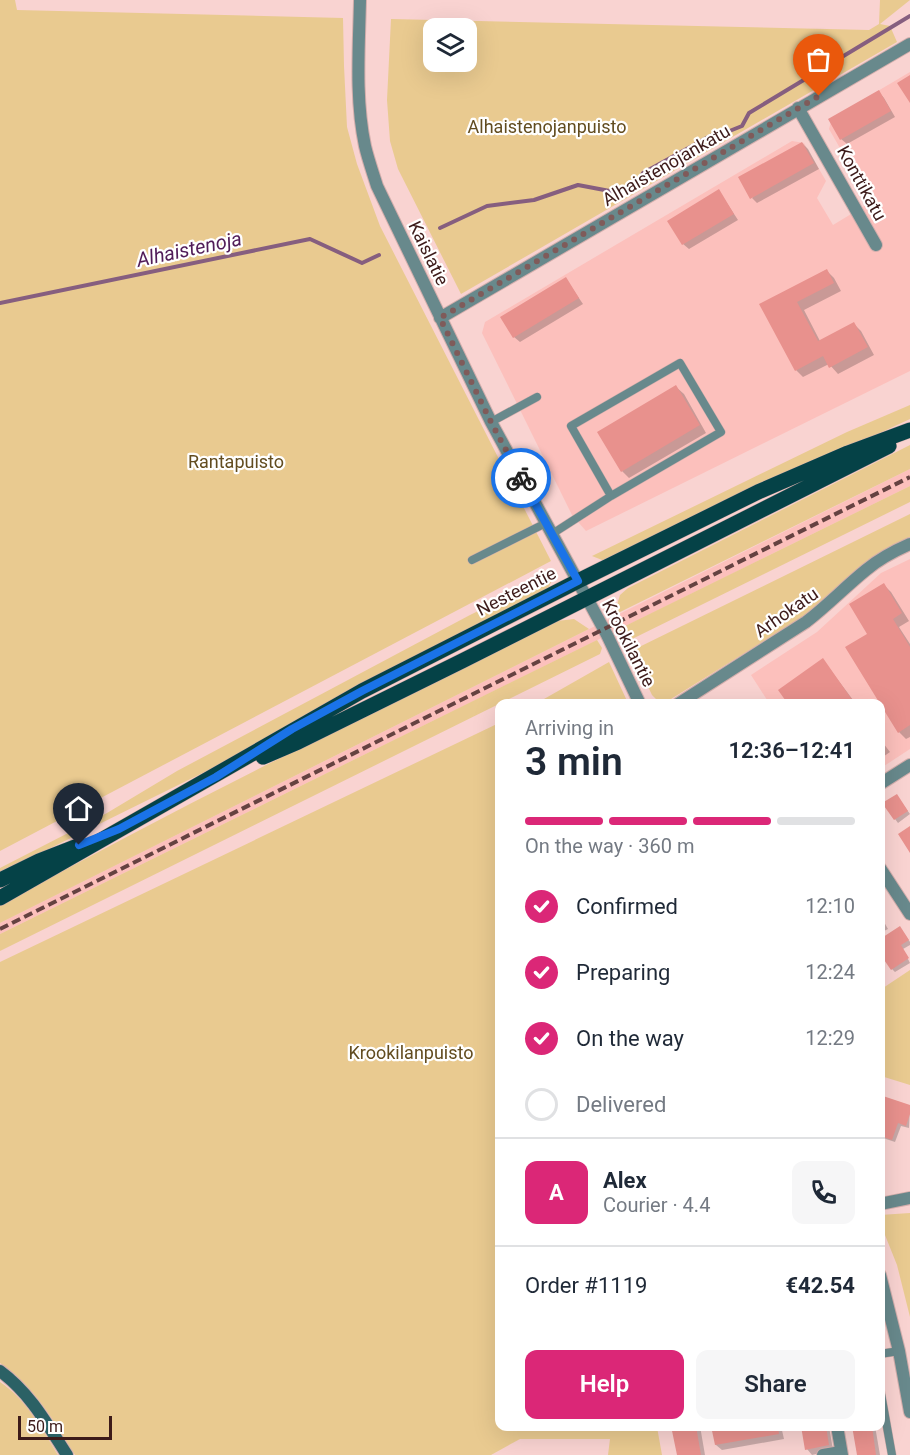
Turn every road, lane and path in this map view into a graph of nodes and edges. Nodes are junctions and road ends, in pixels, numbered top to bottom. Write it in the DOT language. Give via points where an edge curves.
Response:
graph roads {
  1 [pos="360,0"];
  2 [pos="910,44"];
  3 [pos="798,108"];
  4 [pos="876,245"];
  5 [pos="440,318"];
  6 [pos="537,397"];
  7 [pos="491,422"];
  8 [pos="910,432"];
  9 [pos="611,496"];
  10 [pos="549,528"];
  11 [pos="910,543"];
  12 [pos="472,560"];
  13 [pos="578,581"];
  14 [pos="587,598"];
  15 [pos="638,699"];
  16 [pos="686,699"];
  17 [pos="910,765"];
  18 [pos="216,777"];
  19 [pos="885,781"];
  20 [pos="119,829"];
  21 [pos="885,876"];
  22 [pos="0,880"];
  23 [pos="0,898"];
  24 [pos="910,914"];
  25 [pos="910,1198"];
  26 [pos="885,1203"];
  27 [pos="885,1295"];
  28 [pos="899,1351"];
  29 [pos="885,1353"];
  30 [pos="0,1371"];
  31 [pos="910,1412"];
  32 [pos="885,1416"];
  33 [pos="838,1431"];
  34 [pos="841,1453"];
  35 [pos="67,1455"];
  36 [pos="823,1455"];
  37 [pos="892,1455"];
  1 -- 5 [label="street, Kaislatie" via="364,144 377,186"];
  2 -- 3 [label="street, Alhaistenojankatu"];
  3 -- 4 [label="street, Konttikatu"];
  3 -- 5 [label="street, Alhaistenojankatu"];
  5 -- 7 [label="street, Kaislatie"];
  6 -- 7 [label="lane"];
  7 -- 10 [label="street, Kaislatie"];
  8 -- 13 [label="main road, Nesteentie" via="848,453 758,492"];
  8 -- 14 [label="main road, Nesteentie" via="859,462"];
  9 -- 9 [label="lane" via="721,432 680,363 571,426"];
  9 -- 10 [label="lane"];
  10 -- 12 [label="lane"];
  10 -- 13 [label="street, Kaislatie"];
  11 -- 16 [label="street, Arhokatu" via="866,569 806,622"];
  13 -- 14 [label="street, Kaislatie"];
  13 -- 18 [label="main road, Nesteentie" via="362,691"];
  14 -- 15 [label="street, Krookilantie"];
  14 -- 18 [label="main road, Nesteentie" via="298,742"];
  17 -- 19 [label="street"];
  18 -- 20 [label="main road, Nesteentie"];
  20 -- 22 [label="main road, Nesteentie"];
  20 -- 23 [label="main road, Nesteentie"];
  21 -- 24 [label="street"];
  25 -- 26 [label="street"];
  27 -- 28 [label="street"];
  28 -- 29 [label="lane"];
  28 -- 31 [label="street"];
  30 -- 35 [label="main road" via="35,1404"];
  32 -- 37 [label="lane"];
  33 -- 34 [label="street"];
  34 -- 36 [label="street"];
}
